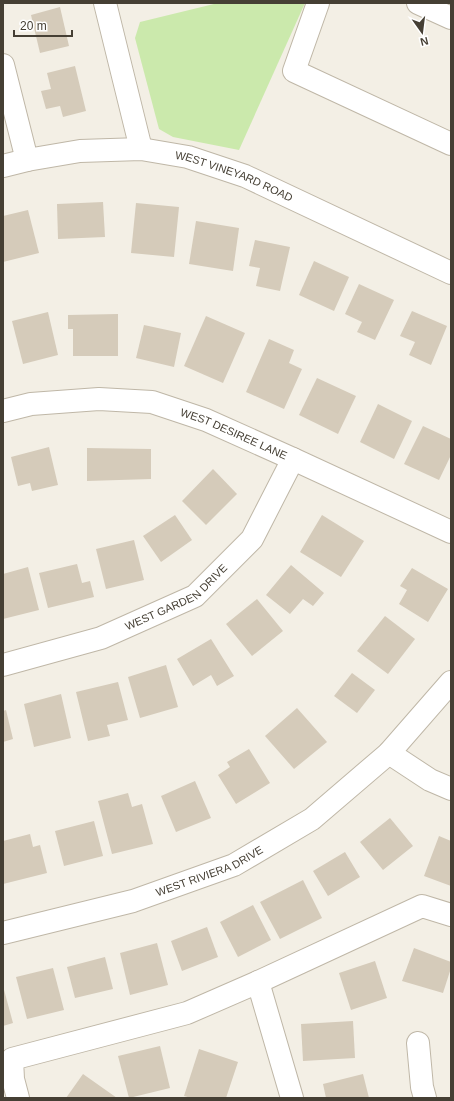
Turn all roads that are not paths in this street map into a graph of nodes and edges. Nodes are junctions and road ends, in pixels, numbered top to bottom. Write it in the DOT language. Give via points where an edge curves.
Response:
graph roads {
  1 [pos="318,3"];
  2 [pos="418,3"];
  3 [pos="111,4"];
  4 [pos="451,18"];
  5 [pos="3,65"];
  6 [pos="451,144"];
  7 [pos="141,149"];
  8 [pos="27,160"];
  9 [pos="3,166"];
  10 [pos="451,273"];
  11 [pos="3,411"];
  12 [pos="292,458"];
  13 [pos="451,532"];
  14 [pos="3,665"];
  15 [pos="451,682"];
  16 [pos="389,753"];
  17 [pos="451,788"];
  18 [pos="451,915"];
  19 [pos="3,933"];
  20 [pos="258,982"];
  21 [pos="418,1043"];
  22 [pos="18,1098"];
  23 [pos="292,1098"];
  24 [pos="425,1098"];
  1 -- 6 [label="street" via="294,71"];
  2 -- 4 [label="street"];
  3 -- 7 [label="street"];
  5 -- 8 [label="street"];
  7 -- 8 [label="street, WEST VINEYARD ROAD" via="80,151"];
  7 -- 10 [label="street, WEST VINEYARD ROAD" via="188,157 245,176"];
  8 -- 9 [label="street, WEST VINEYARD ROAD"];
  11 -- 12 [label="street, WEST DESIREE LANE" via="31,404 99,399 152,402 206,420"];
  12 -- 13 [label="street, WEST DESIREE LANE"];
  12 -- 14 [label="street, WEST GARDEN DRIVE" via="252,539 195,596 101,638"];
  15 -- 16 [label="street, WEST RIVIERA DRIVE"];
  16 -- 17 [label="street" via="430,780"];
  16 -- 19 [label="street, WEST RIVIERA DRIVE" via="312,819 234,865 133,901"];
  18 -- 20 [label="street" via="422,906"];
  20 -- 22 [label="street" via="187,1013 12,1059 13,1079"];
  20 -- 23 [label="street"];
  21 -- 24 [label="street"];
}
